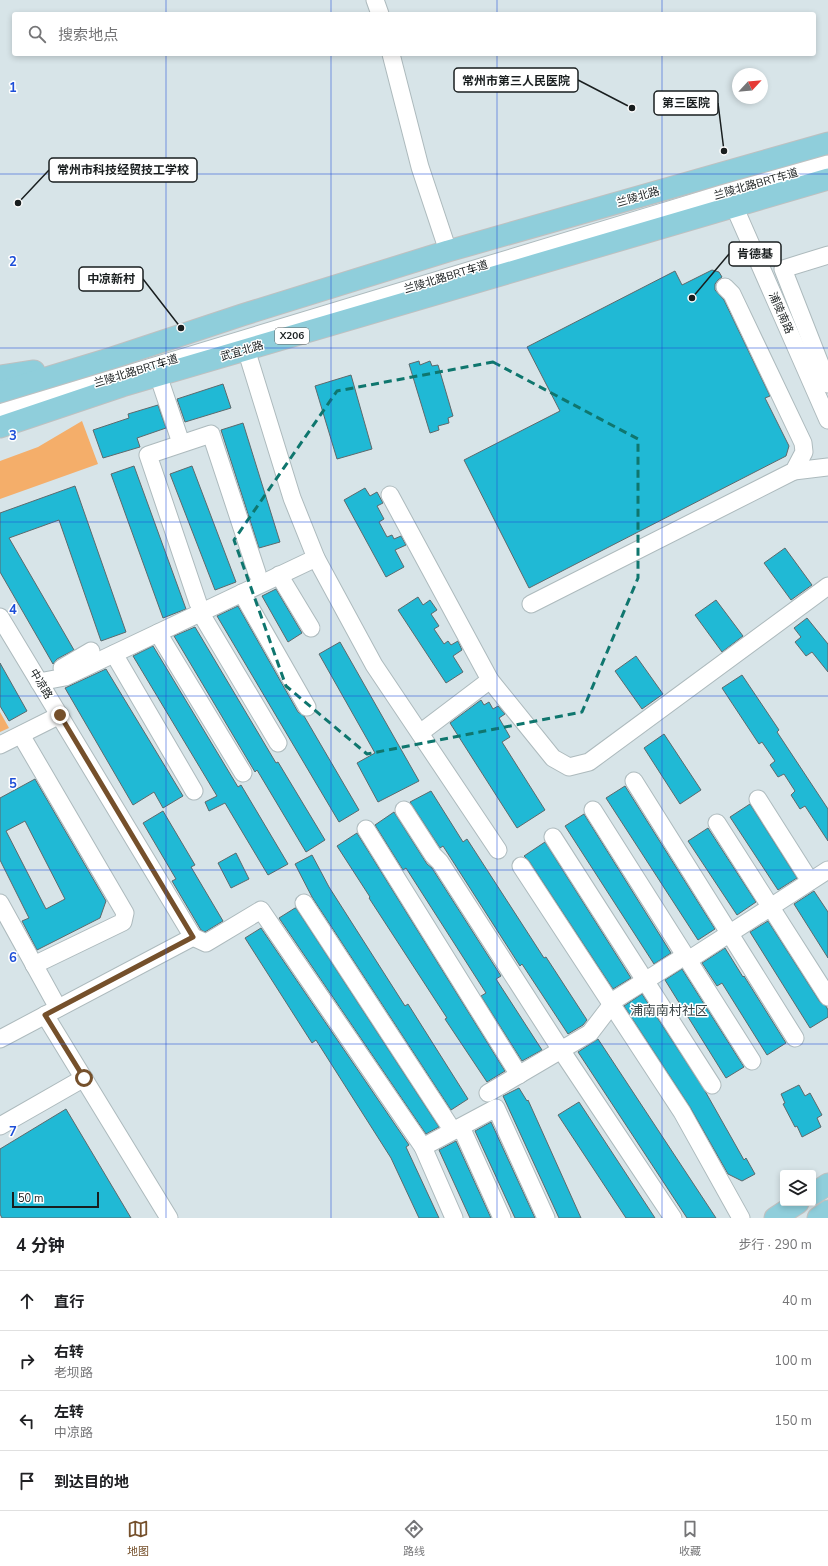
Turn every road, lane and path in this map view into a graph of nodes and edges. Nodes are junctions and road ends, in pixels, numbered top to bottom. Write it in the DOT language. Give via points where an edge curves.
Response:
graph roads {
  1 [pos="375,0"];
  2 [pos="379,12"];
  3 [pos="392,56"];
  4 [pos="828,144"];
  5 [pos="828,147"];
  6 [pos="797,152"];
  7 [pos="828,155"];
  8 [pos="828,164"];
  9 [pos="828,179"];
  10 [pos="646,205"];
  11 [pos="734,206"];
  12 [pos="448,251"];
  13 [pos="828,255"];
  14 [pos="724,287"];
  15 [pos="246,349"];
  16 [pos="112,358"];
  17 [pos="158,375"];
  18 [pos="0,376"];
  19 [pos="828,384"];
  20 [pos="122,386"];
  21 [pos="63,388"];
  22 [pos="0,392"];
  23 [pos="0,400"];
  24 [pos="0,413"];
  25 [pos="828,419"];
  26 [pos="0,428"];
  27 [pos="0,443"];
  28 [pos="181,444"];
  29 [pos="828,468"];
  30 [pos="794,471"];
  31 [pos="390,495"];
  32 [pos="316,558"];
  33 [pos="257,573"];
  34 [pos="279,575"];
  35 [pos="828,586"];
  36 [pos="242,593"];
  37 [pos="531,604"];
  38 [pos="199,608"];
  39 [pos="0,617"];
  40 [pos="311,628"];
  41 [pos="158,633"];
  42 [pos="5,635"];
  43 [pos="91,651"];
  44 [pos="114,654"];
  45 [pos="490,680"];
  46 [pos="39,682"];
  47 [pos="307,707"];
  48 [pos="60,715"];
  49 [pos="420,733"];
  50 [pos="21,735"];
  51 [pos="278,743"];
  52 [pos="0,745"];
  53 [pos="242,773"];
  54 [pos="634,781"];
  55 [pos="194,792"];
  56 [pos="758,799"];
  57 [pos="404,810"];
  58 [pos="592,810"];
  59 [pos="717,824"];
  60 [pos="366,829"];
  61 [pos="553,837"];
  62 [pos="498,850"];
  63 [pos="521,866"];
  64 [pos="828,870"];
  65 [pos="810,881"];
  66 [pos="0,903"];
  67 [pos="304,903"];
  68 [pos="770,907"];
  69 [pos="729,933"];
  70 [pos="193,937"];
  71 [pos="686,958"];
  72 [pos="34,965"];
  73 [pos="646,980"];
  74 [pos="828,997"];
  75 [pos="611,1005"];
  76 [pos="51,1012"];
  77 [pos="795,1038"];
  78 [pos="0,1039"];
  79 [pos="561,1050"];
  80 [pos="752,1061"];
  81 [pos="519,1075"];
  82 [pos="84,1078"];
  83 [pos="712,1085"];
  84 [pos="488,1093"];
  85 [pos="0,1126"];
  86 [pos="457,1129"];
  87 [pos="423,1147"];
  88 [pos="828,1184"];
  89 [pos="816,1192"];
  90 [pos="793,1206"];
  91 [pos="828,1211"];
  92 [pos="169,1218"];
  93 [pos="454,1218"];
  94 [pos="502,1218"];
  95 [pos="546,1218"];
  96 [pos="673,1218"];
  97 [pos="741,1218"];
  98 [pos="775,1218"];
  99 [pos="818,1218"];
  1 -- 2 [label="street"];
  3 -- 12 [label="street" via="420,167"];
  4 -- 6 [label="main road, 兰陵北路"];
  5 -- 6 [label="street"];
  6 -- 12 [label="main road, 兰陵北路"];
  7 -- 10 [label="street, 兰陵北路BRT车道"];
  8 -- 21 [label="street, 兰陵北路BRT车道"];
  9 -- 11 [label="main road"];
  11 -- 15 [label="main road, 武宜北路 / X206"];
  11 -- 25 [label="street, 浦陵南路"];
  12 -- 16 [label="main road, X206"];
  13 -- 19 [label="street" via="783,270"];
  14 -- 30 [label="street" via="732,294 803,443 804,452"];
  15 -- 17 [label="main road, 武宜北路 / X206"];
  15 -- 32 [label="street" via="292,498"];
  16 -- 18 [label="main road"];
  16 -- 21 [label="main road, X206"];
  17 -- 20 [label="main road, 武宜北路 / X206"];
  17 -- 28 [label="street"];
  20 -- 21 [label="main road, 武宜北路 / X206"];
  20 -- 27 [label="main road"];
  21 -- 22 [label="main road, X206"];
  21 -- 23 [label="street"];
  21 -- 24 [label="street"];
  21 -- 26 [label="main road, X206"];
  28 -- 33 [label="street" via="210,434"];
  28 -- 38 [label="street" via="148,455"];
  29 -- 30 [label="street"];
  30 -- 37 [label="street"];
  31 -- 45 [label="street"];
  32 -- 34 [label="street"];
  32 -- 49 [label="street" via="374,665"];
  34 -- 36 [label="street"];
  34 -- 40 [label="street"];
  35 -- 45 [label="street" via="588,762 569,767 553,758"];
  36 -- 38 [label="street"];
  36 -- 47 [label="street"];
  38 -- 41 [label="street"];
  38 -- 51 [label="street"];
  39 -- 42 [label="street, 中凉路"];
  41 -- 44 [label="street"];
  41 -- 53 [label="street"];
  42 -- 46 [label="street, 中凉路"];
  43 -- 46 [label="street"];
  44 -- 46 [label="street" via="65,677"];
  44 -- 55 [label="street"];
  45 -- 49 [label="street"];
  46 -- 48 [label="street, 中凉路"];
  48 -- 50 [label="street"];
  48 -- 70 [label="street, 中凉路"];
  49 -- 62 [label="street"];
  50 -- 52 [label="street"];
  50 -- 72 [label="street" via="125,913 123,922"];
  54 -- 69 [label="street"];
  56 -- 65 [label="street"];
  57 -- 79 [label="street"];
  58 -- 71 [label="street"];
  59 -- 68 [label="street"];
  60 -- 81 [label="street"];
  61 -- 73 [label="street"];
  63 -- 75 [label="street"];
  64 -- 65 [label="street"];
  65 -- 68 [label="street"];
  66 -- 72 [label="street"];
  67 -- 86 [label="street"];
  68 -- 69 [label="street"];
  68 -- 74 [label="street"];
  69 -- 71 [label="street" via="693,957"];
  69 -- 77 [label="street"];
  70 -- 76 [label="street"];
  70 -- 87 [label="street" via="206,943 261,910"];
  71 -- 73 [label="street" via="680,959"];
  71 -- 80 [label="street"];
  72 -- 76 [label="street"];
  73 -- 75 [label="street"];
  73 -- 83 [label="street"];
  75 -- 79 [label="street" via="590,1033"];
  75 -- 97 [label="street" via="682,1112"];
  76 -- 78 [label="street"];
  76 -- 82 [label="street"];
  79 -- 81 [label="street"];
  79 -- 96 [label="street"];
  81 -- 84 [label="street"];
  82 -- 85 [label="street"];
  82 -- 92 [label="street"];
  86 -- 87 [label="street"];
  86 -- 94 [label="street"];
  86 -- 95 [label="street" via="496,1108"];
  87 -- 93 [label="street"];
  88 -- 89 [label="main road"];
  90 -- 98 [label="main road"];
  91 -- 99 [label="main road"];
}
